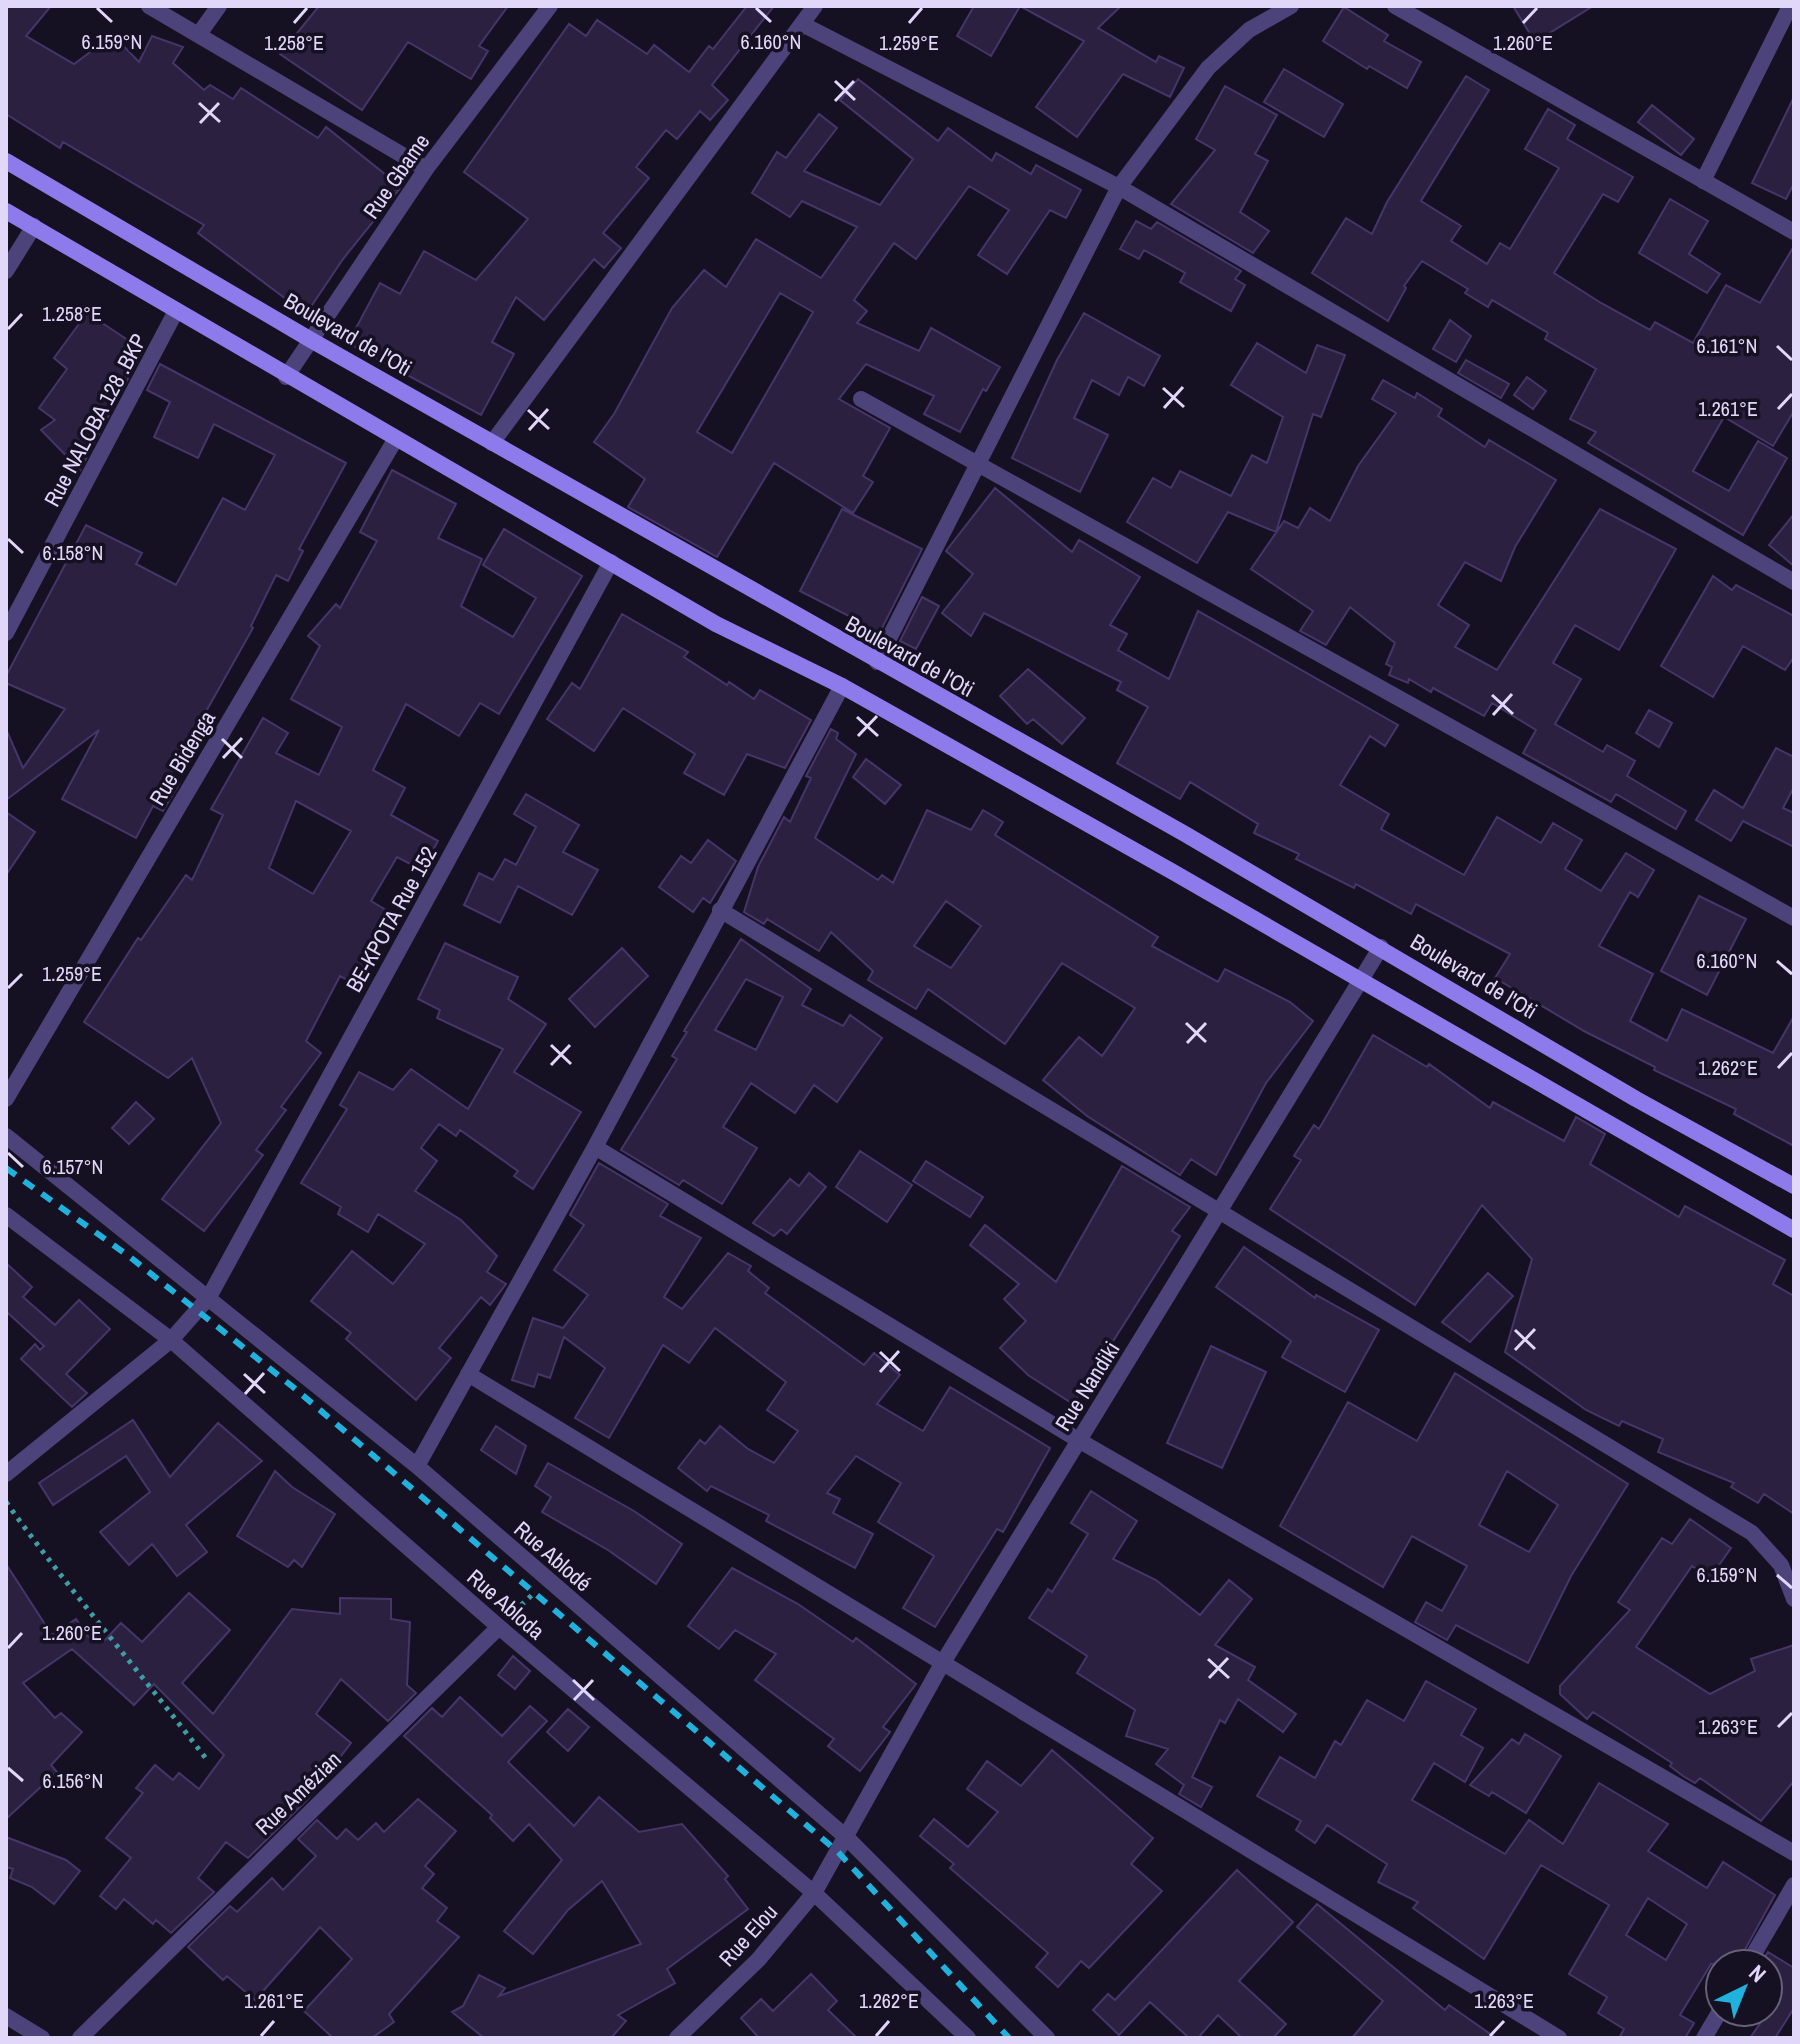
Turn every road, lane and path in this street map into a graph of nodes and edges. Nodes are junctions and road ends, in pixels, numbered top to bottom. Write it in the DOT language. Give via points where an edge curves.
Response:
graph roads {
  1 [pos="149,6"];
  2 [pos="219,6"];
  3 [pos="550,6"];
  4 [pos="815,6"];
  5 [pos="1291,6"];
  6 [pos="1395,6"];
  7 [pos="1790,6"];
  8 [pos="802,24"];
  9 [pos="199,34"];
  10 [pos="6,161"];
  11 [pos="426,169"];
  12 [pos="1703,181"];
  13 [pos="1119,187"];
  14 [pos="6,211"];
  15 [pos="34,226"];
  16 [pos="1794,232"];
  17 [pos="6,271"];
  18 [pos="176,311"];
  19 [pos="311,340"];
  20 [pos="286,377"];
  21 [pos="861,399"];
  22 [pos="395,440"];
  23 [pos="492,443"];
  24 [pos="979,462"];
  25 [pos="611,562"];
  26 [pos="1794,582"];
  27 [pos="11,612"];
  28 [pos="6,633"];
  29 [pos="877,662"];
  30 [pos="842,686"];
  31 [pos="720,910"];
  32 [pos="1794,918"];
  33 [pos="1381,947"];
  34 [pos="1361,981"];
  35 [pos="6,1099"];
  36 [pos="6,1136"];
  37 [pos="595,1147"];
  38 [pos="1794,1186"];
  39 [pos="1220,1211"];
  40 [pos="6,1215"];
  41 [pos="1794,1230"];
  42 [pos="209,1297"];
  43 [pos="171,1340"];
  44 [pos="468,1374"];
  45 [pos="1080,1441"];
  46 [pos="417,1466"];
  47 [pos="6,1474"];
  48 [pos="6,1502"];
  49 [pos="547,1580"];
  50 [pos="1794,1599"];
  51 [pos="499,1627"];
  52 [pos="942,1664"];
  53 [pos="207,1760"];
  54 [pos="842,1844"];
  55 [pos="1794,1853"];
  56 [pos="1794,1885"];
  57 [pos="814,1893"];
  58 [pos="1757,1948"];
  59 [pos="6,2016"];
  60 [pos="42,2038"];
  61 [pos="80,2038"];
  62 [pos="677,2038"];
  63 [pos="968,2038"];
  64 [pos="1047,2038"];
  65 [pos="1559,2038"];
  1 -- 9 [label="street"];
  2 -- 9 [label="street"];
  3 -- 11 [label="street, Rue Gbame"];
  4 -- 8 [label="street"];
  5 -- 13 [label="street" via="1249,30 1208,68"];
  6 -- 12 [label="street"];
  7 -- 12 [label="street"];
  8 -- 13 [label="street"];
  8 -- 23 [label="street"];
  9 -- 11 [label="street"];
  10 -- 19 [label="main road, Boulevard de l'Oti"];
  11 -- 19 [label="street, Rue Gbame"];
  12 -- 16 [label="street"];
  13 -- 24 [label="street"];
  13 -- 26 [label="street"];
  14 -- 15 [label="main road"];
  15 -- 17 [label="street"];
  15 -- 18 [label="main road"];
  18 -- 20 [label="main road"];
  18 -- 27 [label="street, Rue NALOBA 128 .BKP"];
  19 -- 20 [label="street, Rue Gbame"];
  19 -- 23 [label="main road, Boulevard de l'Oti"];
  20 -- 22 [label="main road"];
  21 -- 24 [label="street"];
  22 -- 25 [label="main road"];
  22 -- 35 [label="street, Rue Bidenga"];
  23 -- 29 [label="main road, Boulevard de l'Oti"];
  24 -- 29 [label="street"];
  24 -- 32 [label="street"];
  25 -- 30 [label="main road" via="716,624"];
  25 -- 42 [label="street, BE-KPOTA Rue 152"];
  27 -- 28 [label="street, Rue NALOBA 128 .BKP"];
  29 -- 33 [label="main road, Boulevard de l'Oti"];
  30 -- 31 [label="street"];
  30 -- 34 [label="main road"];
  31 -- 37 [label="street"];
  31 -- 39 [label="street"];
  33 -- 34 [label="street, Rue Nandiki"];
  33 -- 38 [label="main road, Boulevard de l'Oti"];
  34 -- 39 [label="street, Rue Nandiki"];
  34 -- 41 [label="main road"];
  36 -- 42 [label="street, Rue Ablodé"];
  37 -- 44 [label="street"];
  37 -- 45 [label="street"];
  39 -- 45 [label="street, Rue Nandiki"];
  39 -- 50 [label="street" via="1752,1533 1781,1565"];
  40 -- 43 [label="street, Rue Abloda"];
  42 -- 43 [label="street, BE-KPOTA Rue 152"];
  42 -- 46 [label="street, Rue Ablodé"];
  43 -- 47 [label="street, BE-KPOTA Rue 152"];
  43 -- 51 [label="street, Rue Abloda"];
  44 -- 46 [label="street"];
  44 -- 52 [label="street"];
  45 -- 52 [label="street, Rue Nandiki"];
  45 -- 55 [label="street"];
  46 -- 49 [label="street, Rue Ablodé"];
  48 -- 53 [label="path" via="77,1600 126,1653"];
  49 -- 51 [label="path"];
  49 -- 54 [label="street, Rue Ablodé"];
  51 -- 57 [label="street, Rue Abloda"];
  51 -- 61 [label="street, Rue Amézian"];
  52 -- 54 [label="street, Rue Nandiki"];
  52 -- 65 [label="street"];
  54 -- 57 [label="street, Rue Elou"];
  54 -- 64 [label="street, Rue Ablodé"];
  56 -- 58 [label="street"];
  57 -- 62 [label="street, Rue Elou" via="758,1960"];
  57 -- 63 [label="street, Rue Abloda"];
  59 -- 60 [label="street"];
}
